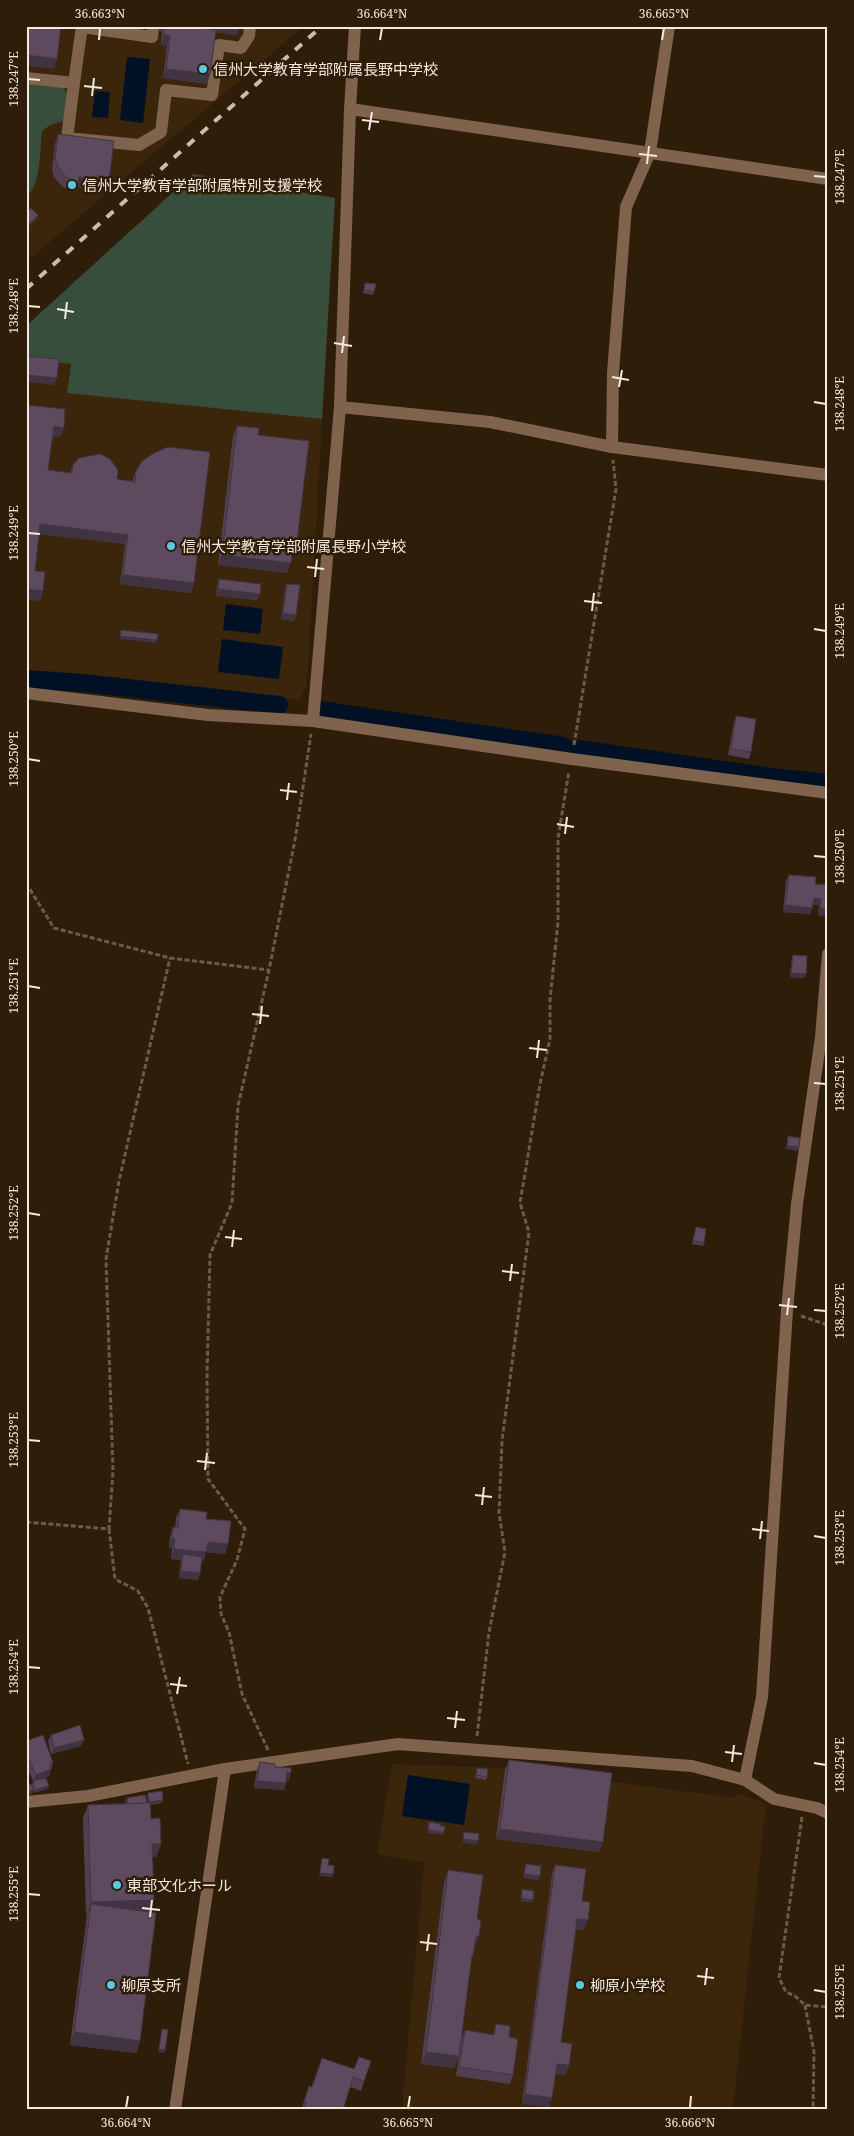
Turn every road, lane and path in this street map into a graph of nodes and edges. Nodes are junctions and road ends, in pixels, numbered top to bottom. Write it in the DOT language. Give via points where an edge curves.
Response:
graph roads {
  1 [pos="153,26"];
  2 [pos="250,26"];
  3 [pos="355,26"];
  4 [pos="669,26"];
  5 [pos="82,27"];
  6 [pos="26,78"];
  7 [pos="74,83"];
  8 [pos="350,108"];
  9 [pos="650,152"];
  10 [pos="828,179"];
  11 [pos="340,407"];
  12 [pos="612,447"];
  13 [pos="828,475"];
  14 [pos="26,693"];
  15 [pos="313,721"];
  16 [pos="572,759"];
  17 [pos="828,792"];
  18 [pos="26,883"];
  19 [pos="828,954"];
  20 [pos="170,958"];
  21 [pos="269,970"];
  22 [pos="787,1310"];
  23 [pos="828,1325"];
  24 [pos="26,1522"];
  25 [pos="109,1529"];
  26 [pos="475,1750"];
  27 [pos="272,1762"];
  28 [pos="224,1769"];
  29 [pos="191,1776"];
  30 [pos="744,1780"];
  31 [pos="26,1802"];
  32 [pos="804,1806"];
  33 [pos="828,1813"];
  34 [pos="805,2005"];
  35 [pos="828,2007"];
  36 [pos="175,2110"];
  37 [pos="813,2110"];
  1 -- 5 [label="street" via="152,37"];
  2 -- 7 [label="street" via="249,36 241,48 219,45 212,95 166,90 161,132 139,145 67,138"];
  3 -- 8 [label="street"];
  4 -- 9 [label="street"];
  5 -- 7 [label="street"];
  6 -- 7 [label="street"];
  8 -- 9 [label="street"];
  8 -- 11 [label="street"];
  9 -- 10 [label="street"];
  9 -- 12 [label="street" via="626,207 613,373"];
  11 -- 12 [label="street" via="490,422"];
  11 -- 15 [label="street"];
  12 -- 13 [label="street"];
  12 -- 16 [label="path" via="616,489"];
  14 -- 15 [label="street" via="208,715"];
  15 -- 16 [label="street"];
  15 -- 21 [label="path" via="295,840"];
  16 -- 17 [label="street"];
  16 -- 26 [label="path" via="558,838 558,922 550,1000 550,1039 520,1203 529,1232 502,1441 499,1512 505,1552 489,1632"];
  18 -- 20 [label="path" via="54,928"];
  19 -- 22 [label="street" via="821,1037 797,1204"];
  20 -- 21 [label="path"];
  20 -- 25 [label="path" via="119,1181 106,1259 113,1471"];
  21 -- 27 [label="path" via="238,1106 232,1203 210,1254 207,1376 208,1479 245,1529 237,1560 220,1597 221,1614 229,1632 242,1694"];
  22 -- 23 [label="path"];
  22 -- 30 [label="street" via="762,1697"];
  24 -- 25 [label="path"];
  25 -- 29 [label="path" via="115,1580 138,1591 148,1608"];
  26 -- 27 [label="street" via="398,1744"];
  26 -- 30 [label="street" via="692,1766"];
  27 -- 28 [label="street"];
  28 -- 29 [label="street"];
  28 -- 36 [label="street"];
  29 -- 31 [label="street" via="88,1796"];
  30 -- 32 [label="street" via="774,1798"];
  32 -- 33 [label="street"];
  32 -- 34 [label="path" via="779,1978 786,1992"];
  34 -- 35 [label="path"];
  34 -- 37 [label="path" via="814,2052"];
}
